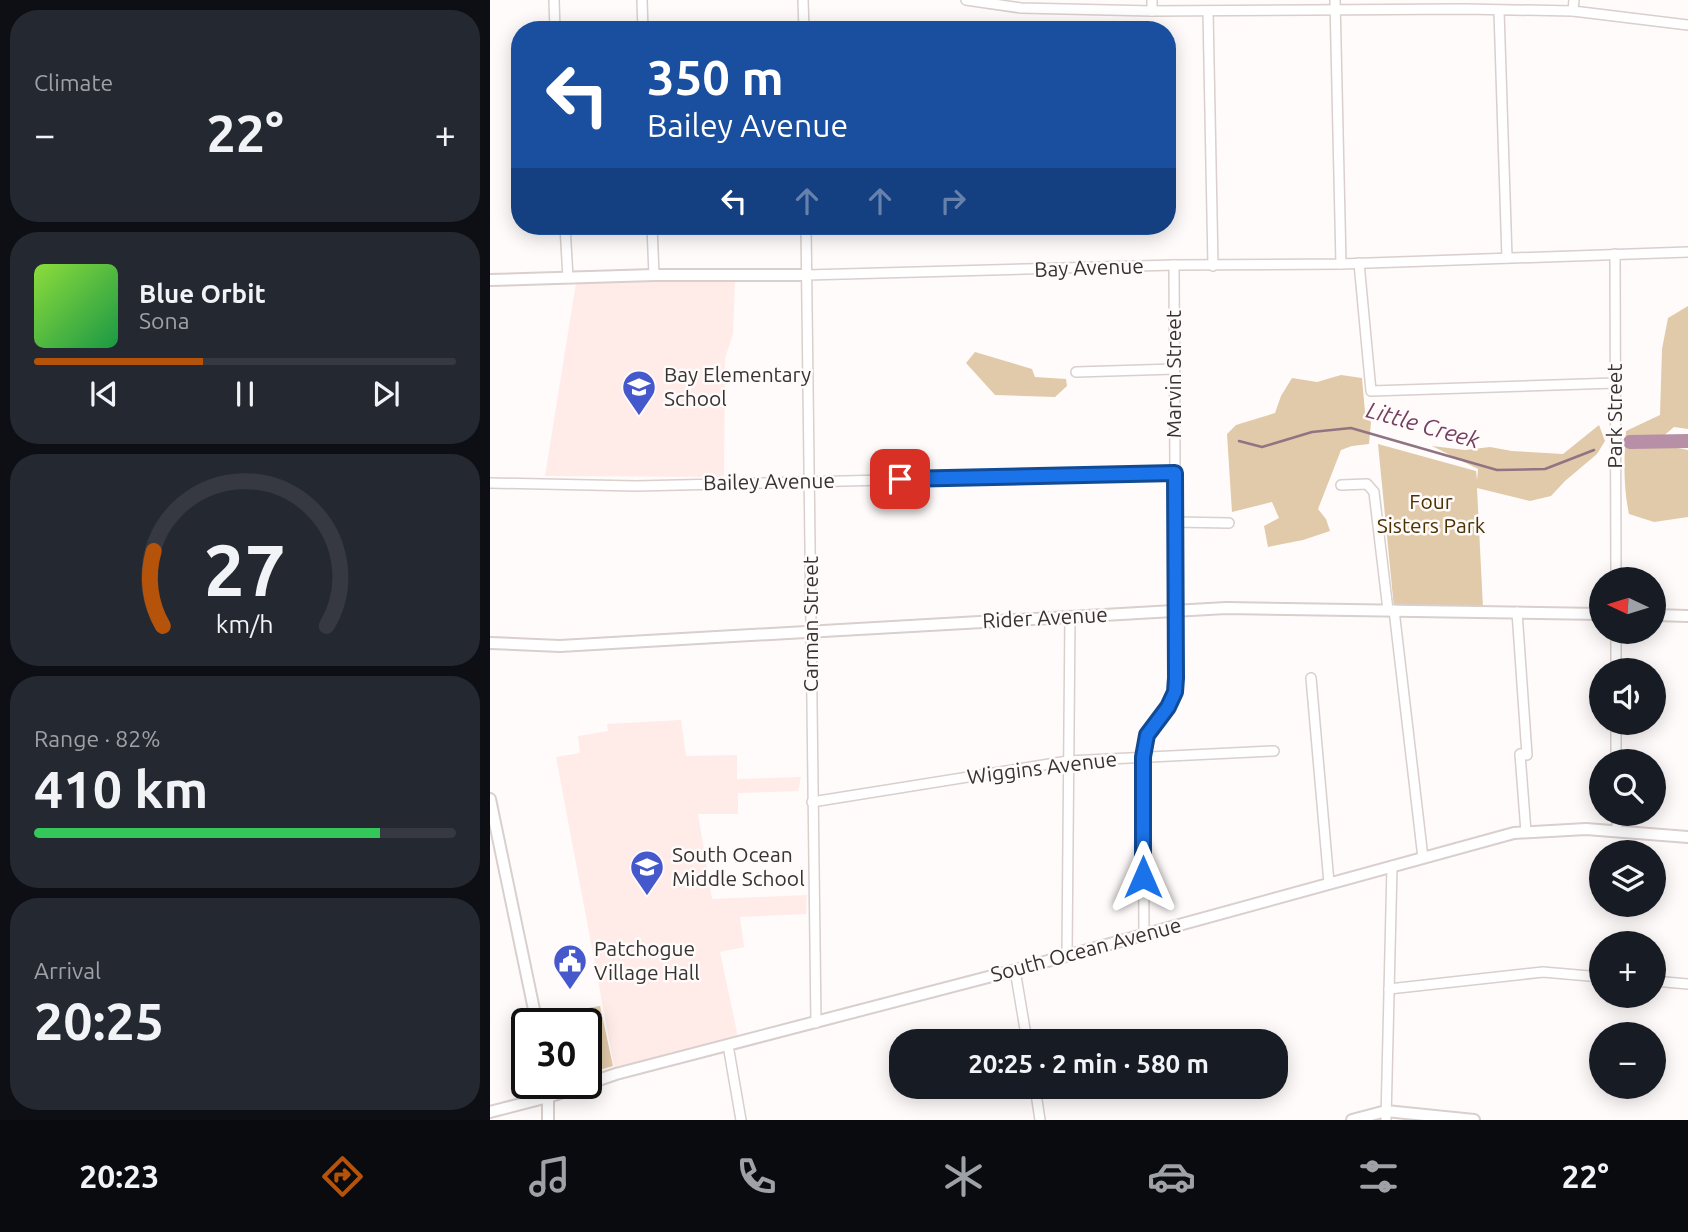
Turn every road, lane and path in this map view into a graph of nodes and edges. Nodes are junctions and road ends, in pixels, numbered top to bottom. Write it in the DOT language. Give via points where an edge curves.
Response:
graph roads {
  1 [pos="554,0"];
  2 [pos="642,0"];
  3 [pos="803,0"];
  4 [pos="966,0"];
  5 [pos="1152,0"];
  6 [pos="1574,0"];
  7 [pos="1336,5"];
  8 [pos="1464,5"];
  9 [pos="1152,11"];
  10 [pos="1208,11"];
  11 [pos="1500,11"];
  12 [pos="1573,11"];
  13 [pos="555,21"];
  14 [pos="643,21"];
  15 [pos="804,21"];
  16 [pos="1688,25"];
  17 [pos="566,235"];
  18 [pos="652,235"];
  19 [pos="806,235"];
  20 [pos="1688,252"];
  21 [pos="1615,254"];
  22 [pos="1507,258"];
  23 [pos="1359,263"];
  24 [pos="1341,264"];
  25 [pos="1174,265"];
  26 [pos="1213,266"];
  27 [pos="654,275"];
  28 [pos="807,275"];
  29 [pos="568,278"];
  30 [pos="490,280"];
  31 [pos="1175,369"];
  32 [pos="1076,372"];
  33 [pos="1615,383"];
  34 [pos="1175,473"];
  35 [pos="810,481"];
  36 [pos="490,482"];
  37 [pos="1341,485"];
  38 [pos="1176,523"];
  39 [pos="1229,523"];
  40 [pos="1616,567"];
  41 [pos="1391,610"];
  42 [pos="1177,611"];
  43 [pos="1517,612"];
  44 [pos="1589,614"];
  45 [pos="1666,615"];
  46 [pos="1688,615"];
  47 [pos="1070,616"];
  48 [pos="812,632"];
  49 [pos="490,643"];
  50 [pos="1311,678"];
  51 [pos="1274,751"];
  52 [pos="1143,757"];
  53 [pos="1068,761"];
  54 [pos="490,799"];
  55 [pos="812,802"];
  56 [pos="1617,826"];
  57 [pos="1617,831"];
  58 [pos="1526,832"];
  59 [pos="1688,837"];
  60 [pos="1423,858"];
  61 [pos="1392,866"];
  62 [pos="1329,883"];
  63 [pos="1144,935"];
  64 [pos="1067,954"];
  65 [pos="1015,970"];
  66 [pos="1589,976"];
  67 [pos="1666,982"];
  68 [pos="1688,984"];
  69 [pos="1389,989"];
  70 [pos="534,1008"];
  71 [pos="816,1023"];
  72 [pos="1025,1029"];
  73 [pos="728,1045"];
  74 [pos="602,1079"];
  75 [pos="540,1099"];
  76 [pos="548,1099"];
  77 [pos="1037,1099"];
  78 [pos="490,1112"];
  79 [pos="1386,1115"];
  80 [pos="548,1120"];
  81 [pos="741,1120"];
  82 [pos="1040,1120"];
  83 [pos="1352,1120"];
  84 [pos="1474,1120"];
  1 -- 13 [label="street"];
  2 -- 14 [label="street"];
  3 -- 15 [label="street"];
  4 -- 9 [label="street" via="1021,8"];
  5 -- 9 [label="street"];
  6 -- 12 [label="street"];
  7 -- 8 [label="street"];
  7 -- 10 [label="street"];
  7 -- 24 [label="street"];
  8 -- 11 [label="street"];
  9 -- 10 [label="street"];
  10 -- 26 [label="street"];
  11 -- 12 [label="street"];
  11 -- 22 [label="street"];
  12 -- 16 [label="street"];
  17 -- 29 [label="street"];
  18 -- 27 [label="street"];
  19 -- 28 [label="street, Carman Street"];
  20 -- 21 [label="street, Bay Avenue"];
  21 -- 22 [label="street, Bay Avenue"];
  21 -- 33 [label="street, Park Street"];
  22 -- 23 [label="street, Bay Avenue"];
  23 -- 24 [label="street, Bay Avenue"];
  23 -- 33 [label="street" via="1371,391"];
  24 -- 26 [label="street, Bay Avenue"];
  25 -- 26 [label="street, Bay Avenue"];
  25 -- 28 [label="street, Bay Avenue"];
  25 -- 31 [label="street, Marvin Street"];
  27 -- 28 [label="street, Bay Avenue"];
  27 -- 29 [label="street, Bay Avenue"];
  28 -- 35 [label="street, Carman Street"];
  29 -- 30 [label="street, Bay Avenue"];
  31 -- 32 [label="street"];
  31 -- 34 [label="street, Marvin Street"];
  33 -- 40 [label="street, Park Street"];
  34 -- 35 [label="street, Bailey Avenue"];
  34 -- 38 [label="street, Marvin Street"];
  35 -- 36 [label="street, Bailey Avenue" via="636,486"];
  35 -- 48 [label="street, Carman Street"];
  37 -- 41 [label="street" via="1367,484 1374,492"];
  38 -- 39 [label="street"];
  38 -- 42 [label="street, Marvin Street"];
  41 -- 42 [label="street, Rider Avenue"];
  41 -- 43 [label="street, Rider Avenue"];
  41 -- 60 [label="street"];
  42 -- 47 [label="street, Rider Avenue"];
  42 -- 52 [label="street, Marvin Street" via="1175,692 1147,735"];
  43 -- 44 [label="street, Rider Avenue"];
  43 -- 58 [label="street" via="1527,755 1520,754"];
  45 -- 46 [label="street"];
  47 -- 48 [label="street, Rider Avenue"];
  47 -- 53 [label="street"];
  48 -- 49 [label="street, Rider Avenue" via="560,646"];
  48 -- 55 [label="street, Carman Street"];
  50 -- 62 [label="street"];
  51 -- 52 [label="street, Wiggins Avenue"];
  52 -- 53 [label="street, Wiggins Avenue"];
  52 -- 63 [label="street, Marvin Street"];
  53 -- 55 [label="street, Wiggins Avenue"];
  53 -- 64 [label="street"];
  54 -- 70 [label="street"];
  55 -- 71 [label="street, Carman Street"];
  56 -- 57 [label="street"];
  57 -- 58 [label="street, South Ocean Avenue"];
  57 -- 59 [label="street, South Ocean Avenue"];
  58 -- 60 [label="street, South Ocean Avenue"];
  60 -- 61 [label="street, South Ocean Avenue"];
  61 -- 62 [label="street, South Ocean Avenue"];
  61 -- 69 [label="street"];
  62 -- 63 [label="street, South Ocean Avenue"];
  63 -- 64 [label="street, South Ocean Avenue"];
  64 -- 65 [label="street, South Ocean Avenue"];
  65 -- 71 [label="street, South Ocean Avenue"];
  65 -- 72 [label="street"];
  66 -- 69 [label="street" via="1543,972"];
  67 -- 68 [label="street"];
  69 -- 79 [label="street"];
  71 -- 73 [label="street, South Ocean Avenue"];
  73 -- 74 [label="street, South Ocean Avenue"];
  73 -- 81 [label="street"];
  75 -- 78 [label="street, South Ocean Avenue"];
  76 -- 80 [label="street"];
  77 -- 82 [label="street"];
  79 -- 83 [label="street"];
  79 -- 84 [label="street"];
}
